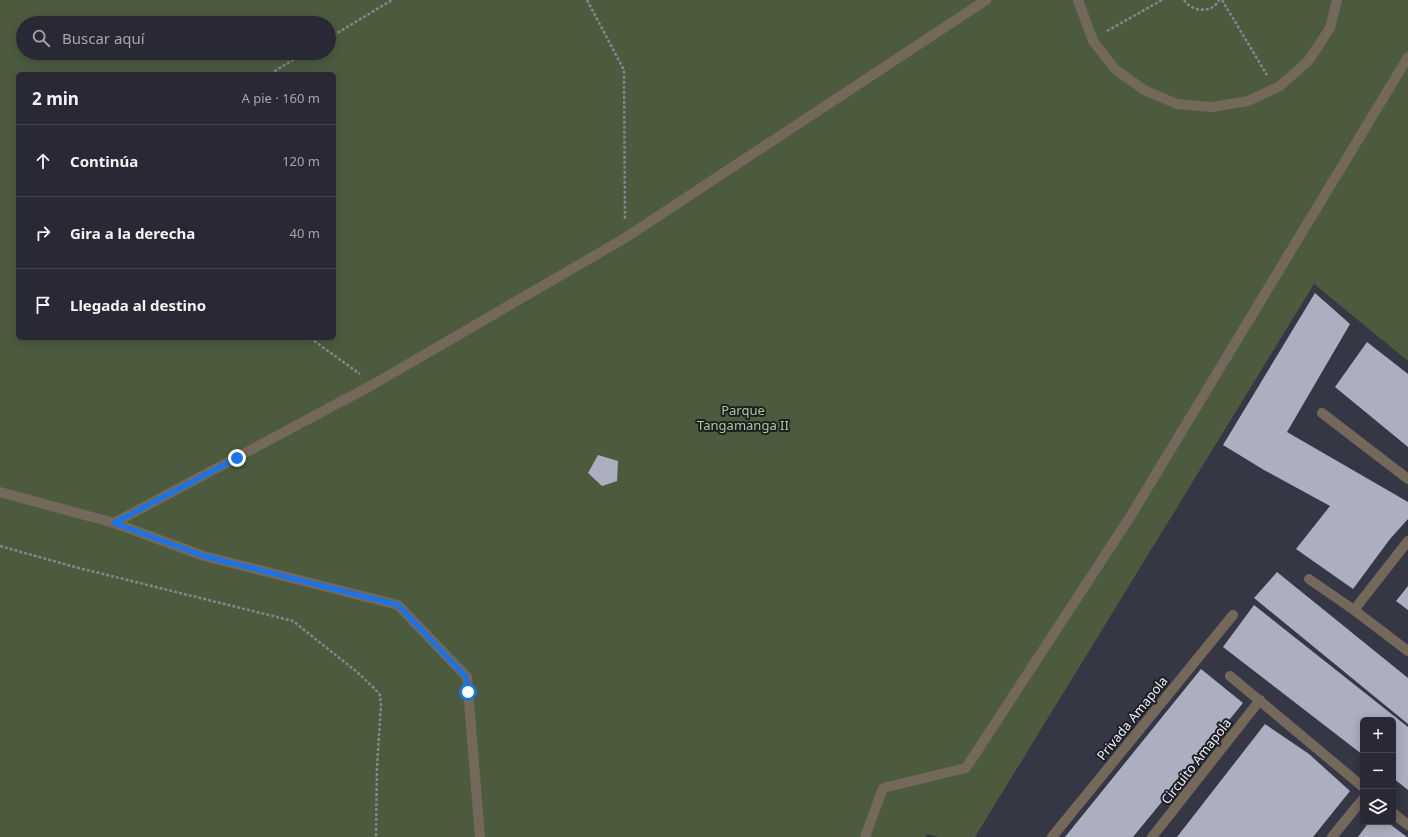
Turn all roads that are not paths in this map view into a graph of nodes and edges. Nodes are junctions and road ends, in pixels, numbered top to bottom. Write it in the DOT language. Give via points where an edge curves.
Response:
graph roads {
  1 [pos="986,0"];
  2 [pos="1078,0"];
  3 [pos="1337,0"];
  4 [pos="1408,57"];
  5 [pos="1322,413"];
  6 [pos="1408,479"];
  7 [pos="0,492"];
  8 [pos="114,523"];
  9 [pos="1408,541"];
  10 [pos="1309,579"];
  11 [pos="1354,610"];
  12 [pos="1233,615"];
  13 [pos="1408,651"];
  14 [pos="1230,676"];
  15 [pos="1260,700"];
  16 [pos="1360,785"];
  17 [pos="1360,803"];
  18 [pos="1396,815"];
  19 [pos="1408,825"];
  20 [pos="480,837"];
  21 [pos="865,837"];
  22 [pos="1052,837"];
  23 [pos="1152,837"];
  24 [pos="1332,837"];
  1 -- 8 [label="street" via="625,238 374,384"];
  2 -- 3 [label="street" via="1093,39 1115,69 1144,90 1177,104 1212,107 1248,101 1280,86 1309,60 1330,28"];
  4 -- 21 [label="street" via="1130,517 966,768 882,788"];
  5 -- 6 [label="street"];
  7 -- 8 [label="street"];
  8 -- 20 [label="street" via="204,556 398,605 466,677"];
  9 -- 11 [label="street"];
  10 -- 11 [label="street"];
  11 -- 13 [label="street"];
  12 -- 22 [label="street, Privada Amapola"];
  14 -- 15 [label="street"];
  15 -- 16 [label="street"];
  15 -- 23 [label="street, Circuito Amapola"];
  17 -- 24 [label="street"];
  18 -- 19 [label="street"];
}
